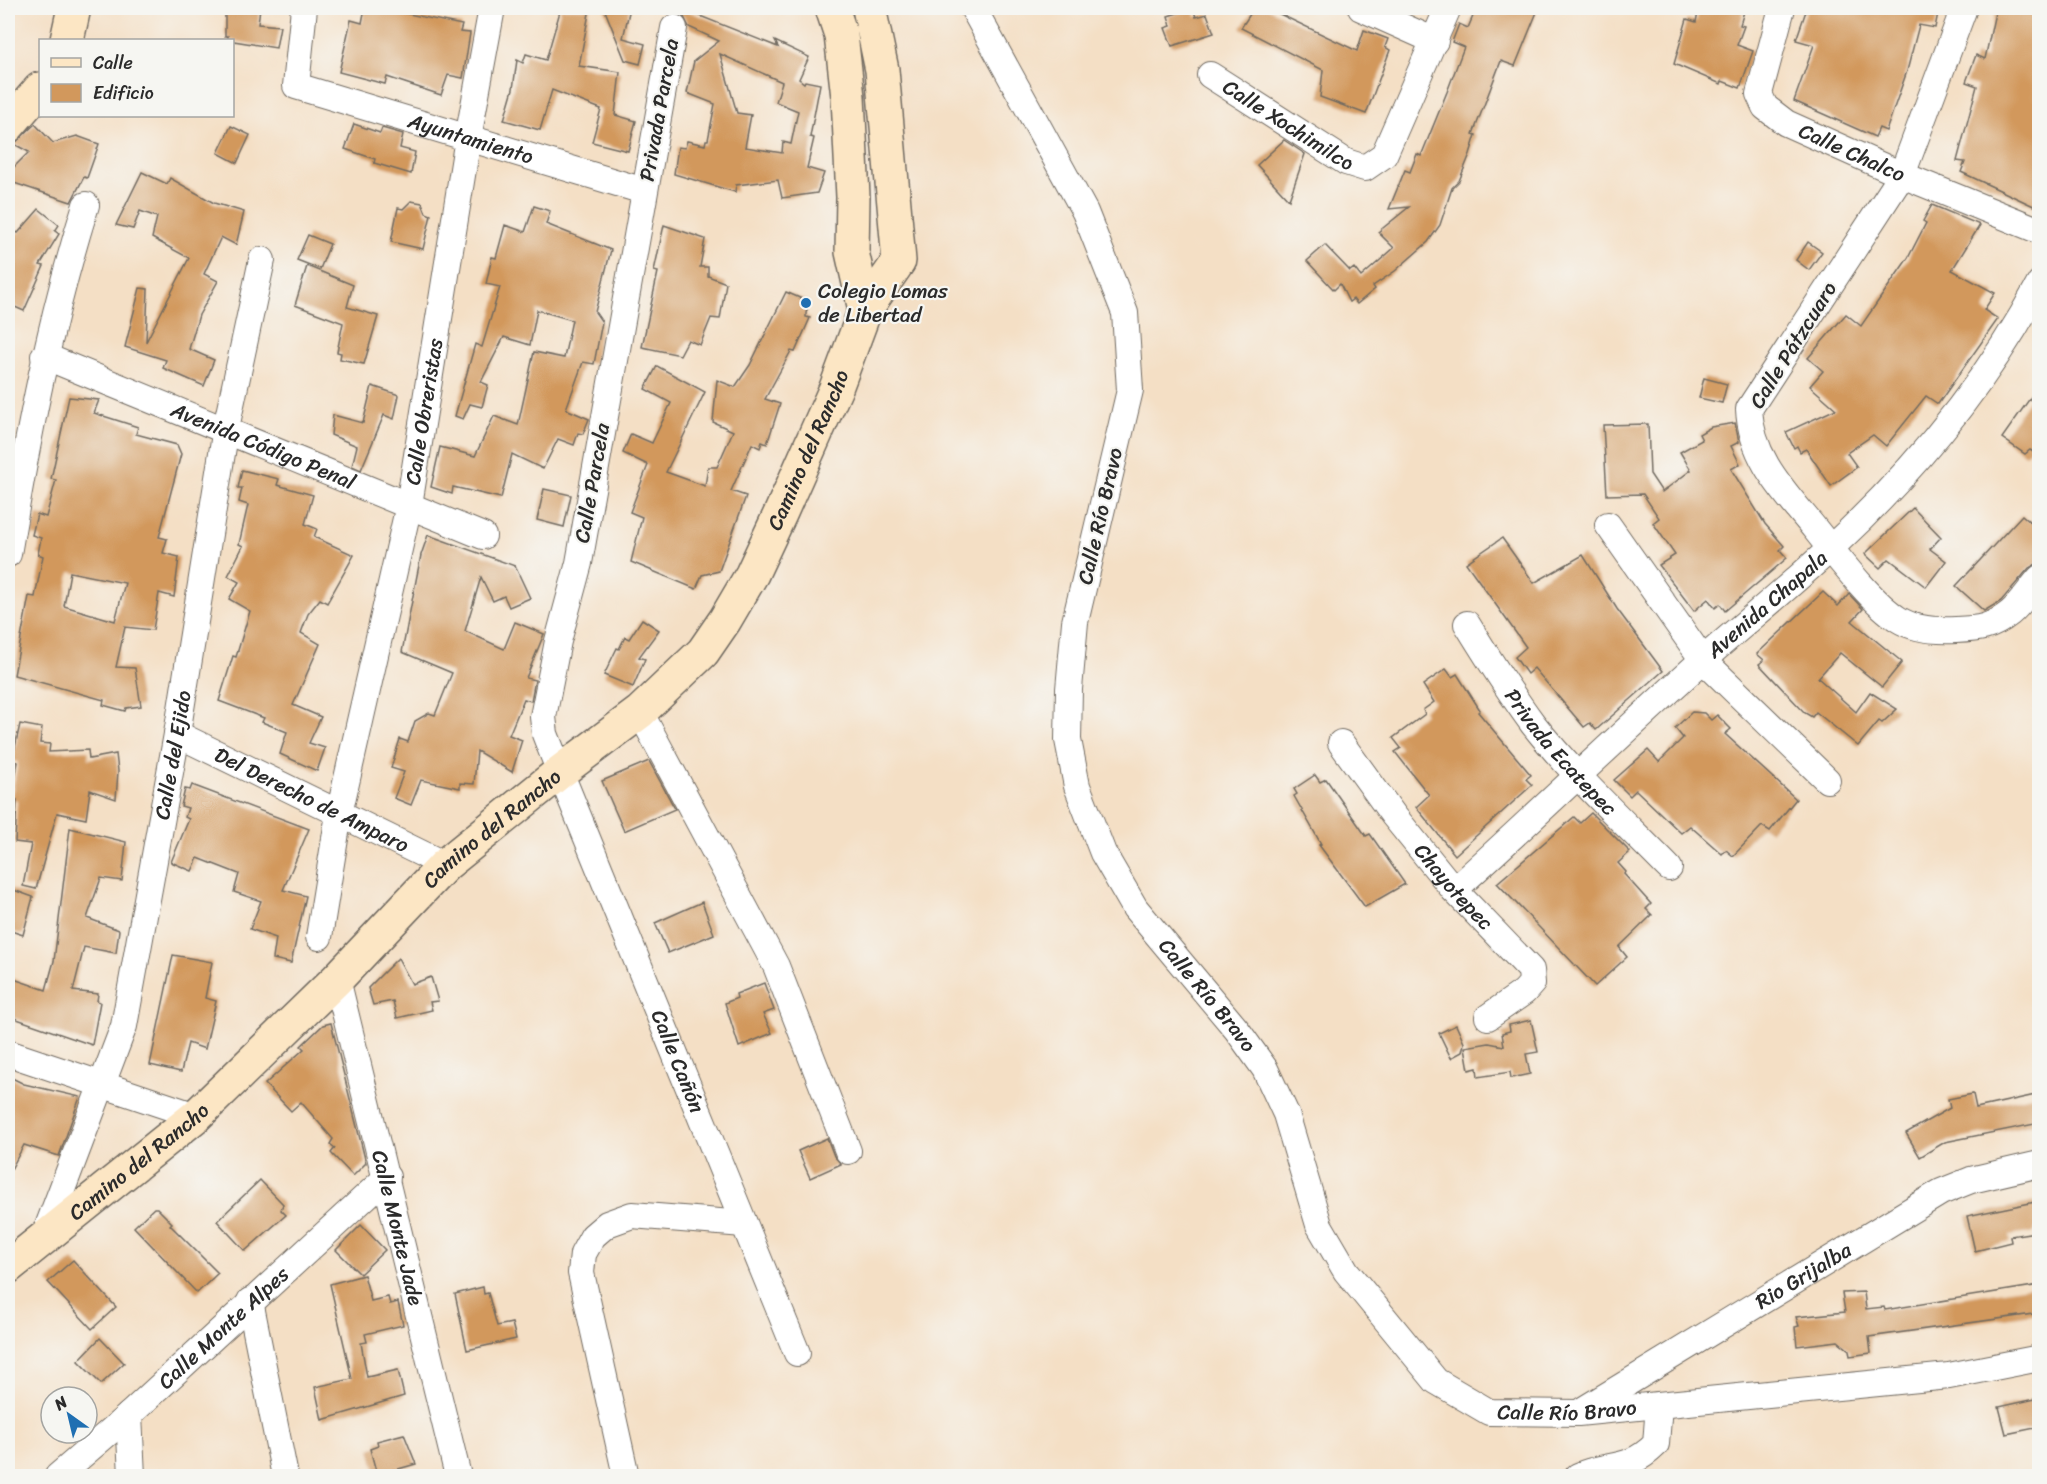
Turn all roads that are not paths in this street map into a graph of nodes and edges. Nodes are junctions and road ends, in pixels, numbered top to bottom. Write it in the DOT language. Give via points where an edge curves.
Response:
graph roads {
  1 [pos="74,8"];
  2 [pos="304,8"];
  3 [pos="492,8"];
  4 [pos="832,8"];
  5 [pos="869,8"];
  6 [pos="973,8"];
  7 [pos="1361,8"];
  8 [pos="1448,8"];
  9 [pos="1782,8"];
  10 [pos="1964,8"];
  11 [pos="674,28"];
  12 [pos="67,39"];
  13 [pos="1435,41"];
  14 [pos="1210,75"];
  15 [pos="39,90"];
  16 [pos="8,126"];
  17 [pos="468,138"];
  18 [pos="1902,175"];
  19 [pos="644,191"];
  20 [pos="86,205"];
  21 [pos="2040,231"];
  22 [pos="262,260"];
  23 [pos="2040,283"];
  24 [pos="866,310"];
  25 [pos="44,356"];
  26 [pos="226,428"];
  27 [pos="409,505"];
  28 [pos="1608,525"];
  29 [pos="483,536"];
  30 [pos="1830,549"];
  31 [pos="8,554"];
  32 [pos="2040,578"];
  33 [pos="1467,624"];
  34 [pos="1703,660"];
  35 [pos="640,712"];
  36 [pos="177,734"];
  37 [pos="1341,742"];
  38 [pos="560,772"];
  39 [pos="1579,777"];
  40 [pos="1827,780"];
  41 [pos="339,814"];
  42 [pos="445,865"];
  43 [pos="1669,868"];
  44 [pos="1454,890"];
  45 [pos="319,937"];
  46 [pos="337,979"];
  47 [pos="1488,1017"];
  48 [pos="8,1053"];
  49 [pos="102,1086"];
  50 [pos="196,1116"];
  51 [pos="848,1151"];
  52 [pos="2040,1164"];
  53 [pos="387,1177"];
  54 [pos="744,1224"];
  55 [pos="44,1238"];
  56 [pos="8,1267"];
  57 [pos="250,1301"];
  58 [pos="797,1353"];
  59 [pos="2040,1358"];
  60 [pos="1659,1405"];
  61 [pos="1578,1413"];
  62 [pos="129,1415"];
  63 [pos="58,1476"];
  64 [pos="132,1476"];
  65 [pos="285,1476"];
  66 [pos="458,1476"];
  67 [pos="626,1476"];
  68 [pos="1578,1476"];
  1 -- 12 [label="main road"];
  2 -- 17 [label="street, Ayuntamiento" via="296,86"];
  3 -- 17 [label="street, Calle Obreristas"];
  4 -- 24 [label="main road" via="841,35 848,97 852,252"];
  5 -- 24 [label="main road, Camino del Rancho" via="882,70 898,261"];
  6 -- 61 [label="street, Calle Río Bravo" via="1085,212 1125,312 1130,390 1075,622 1069,689 1068,740 1077,786 1103,853 1135,908 1265,1069 1286,1114 1319,1225 1346,1271 1436,1381 1489,1412"];
  7 -- 13 [label="street"];
  8 -- 13 [label="street, Calle Xochimilco"];
  9 -- 18 [label="street, Calle Chalco" via="1759,94 1765,107 1786,123"];
  10 -- 18 [label="street, Calle Pátzcuaro"];
  11 -- 19 [label="street, Privada Parcela"];
  13 -- 14 [label="street, Calle Xochimilco" via="1384,155 1365,168 1346,162"];
  15 -- 16 [label="main road"];
  17 -- 19 [label="street, Ayuntamiento"];
  17 -- 27 [label="street, Calle Obreristas"];
  18 -- 21 [label="street, Calle Chalco"];
  18 -- 30 [label="street, Calle Pátzcuaro" via="1749,409 1750,429 1759,456"];
  19 -- 38 [label="street, Calle Parcela" via="579,563 543,717 545,734"];
  20 -- 25 [label="street"];
  22 -- 26 [label="street, Calle del Ejido"];
  23 -- 30 [label="street, Avenida Chapala" via="1974,390 1921,454"];
  24 -- 35 [label="main road, Camino del Rancho" via="836,388 752,574 703,652"];
  25 -- 26 [label="street, Avenida Código Penal"];
  25 -- 31 [label="street"];
  26 -- 27 [label="street, Avenida Código Penal"];
  26 -- 36 [label="street, Calle del Ejido"];
  27 -- 29 [label="street, Avenida Código Penal"];
  27 -- 41 [label="street, Calle Obreristas"];
  28 -- 34 [label="street"];
  30 -- 32 [label="street, Calle Pátzcuaro" via="1899,620 1936,631 1984,629 2011,612"];
  30 -- 34 [label="street, Avenida Chapala"];
  33 -- 39 [label="street, Privada Ecatepec" via="1518,704"];
  34 -- 39 [label="street, Avenida Chapala"];
  34 -- 40 [label="street"];
  35 -- 38 [label="main road, Camino del Rancho"];
  35 -- 51 [label="street" via="776,966"];
  36 -- 41 [label="street, Del Derecho de Amparo"];
  36 -- 49 [label="street, Calle del Ejido" via="124,1026"];
  37 -- 44 [label="street, Chayotepec"];
  38 -- 42 [label="main road, Camino del Rancho"];
  38 -- 54 [label="street, Calle Cañón"];
  39 -- 43 [label="street, Privada Ecatepec"];
  39 -- 44 [label="street, Avenida Chapala"];
  41 -- 42 [label="street, Del Derecho de Amparo"];
  41 -- 45 [label="street, Calle Obreristas"];
  42 -- 46 [label="main road, Camino del Rancho"];
  44 -- 47 [label="street, Chayotepec" via="1531,970 1532,983 1524,992"];
  46 -- 50 [label="main road, Camino del Rancho"];
  46 -- 53 [label="street, Calle Monte Jade"];
  48 -- 49 [label="street"];
  49 -- 50 [label="street"];
  49 -- 55 [label="street, Calle del Ejido"];
  50 -- 55 [label="main road, Camino del Rancho"];
  52 -- 61 [label="street, Rio Grijalba" via="1971,1179 1941,1192"];
  53 -- 57 [label="street, Calle Monte Alpes"];
  53 -- 66 [label="street, Calle Monte Jade"];
  54 -- 58 [label="street, Calle Cañón"];
  54 -- 67 [label="street" via="632,1215 607,1224 593,1236 583,1254 581,1273"];
  55 -- 56 [label="main road, Camino del Rancho"];
  57 -- 62 [label="street, Calle Monte Alpes"];
  57 -- 65 [label="street"];
  59 -- 60 [label="street, Calle Río Bravo" via="1949,1376"];
  60 -- 61 [label="street, Calle Río Bravo"];
  60 -- 68 [label="street" via="1656,1444 1643,1457 1626,1466"];
  62 -- 63 [label="street, Calle Monte Alpes"];
  62 -- 64 [label="street"];
}
